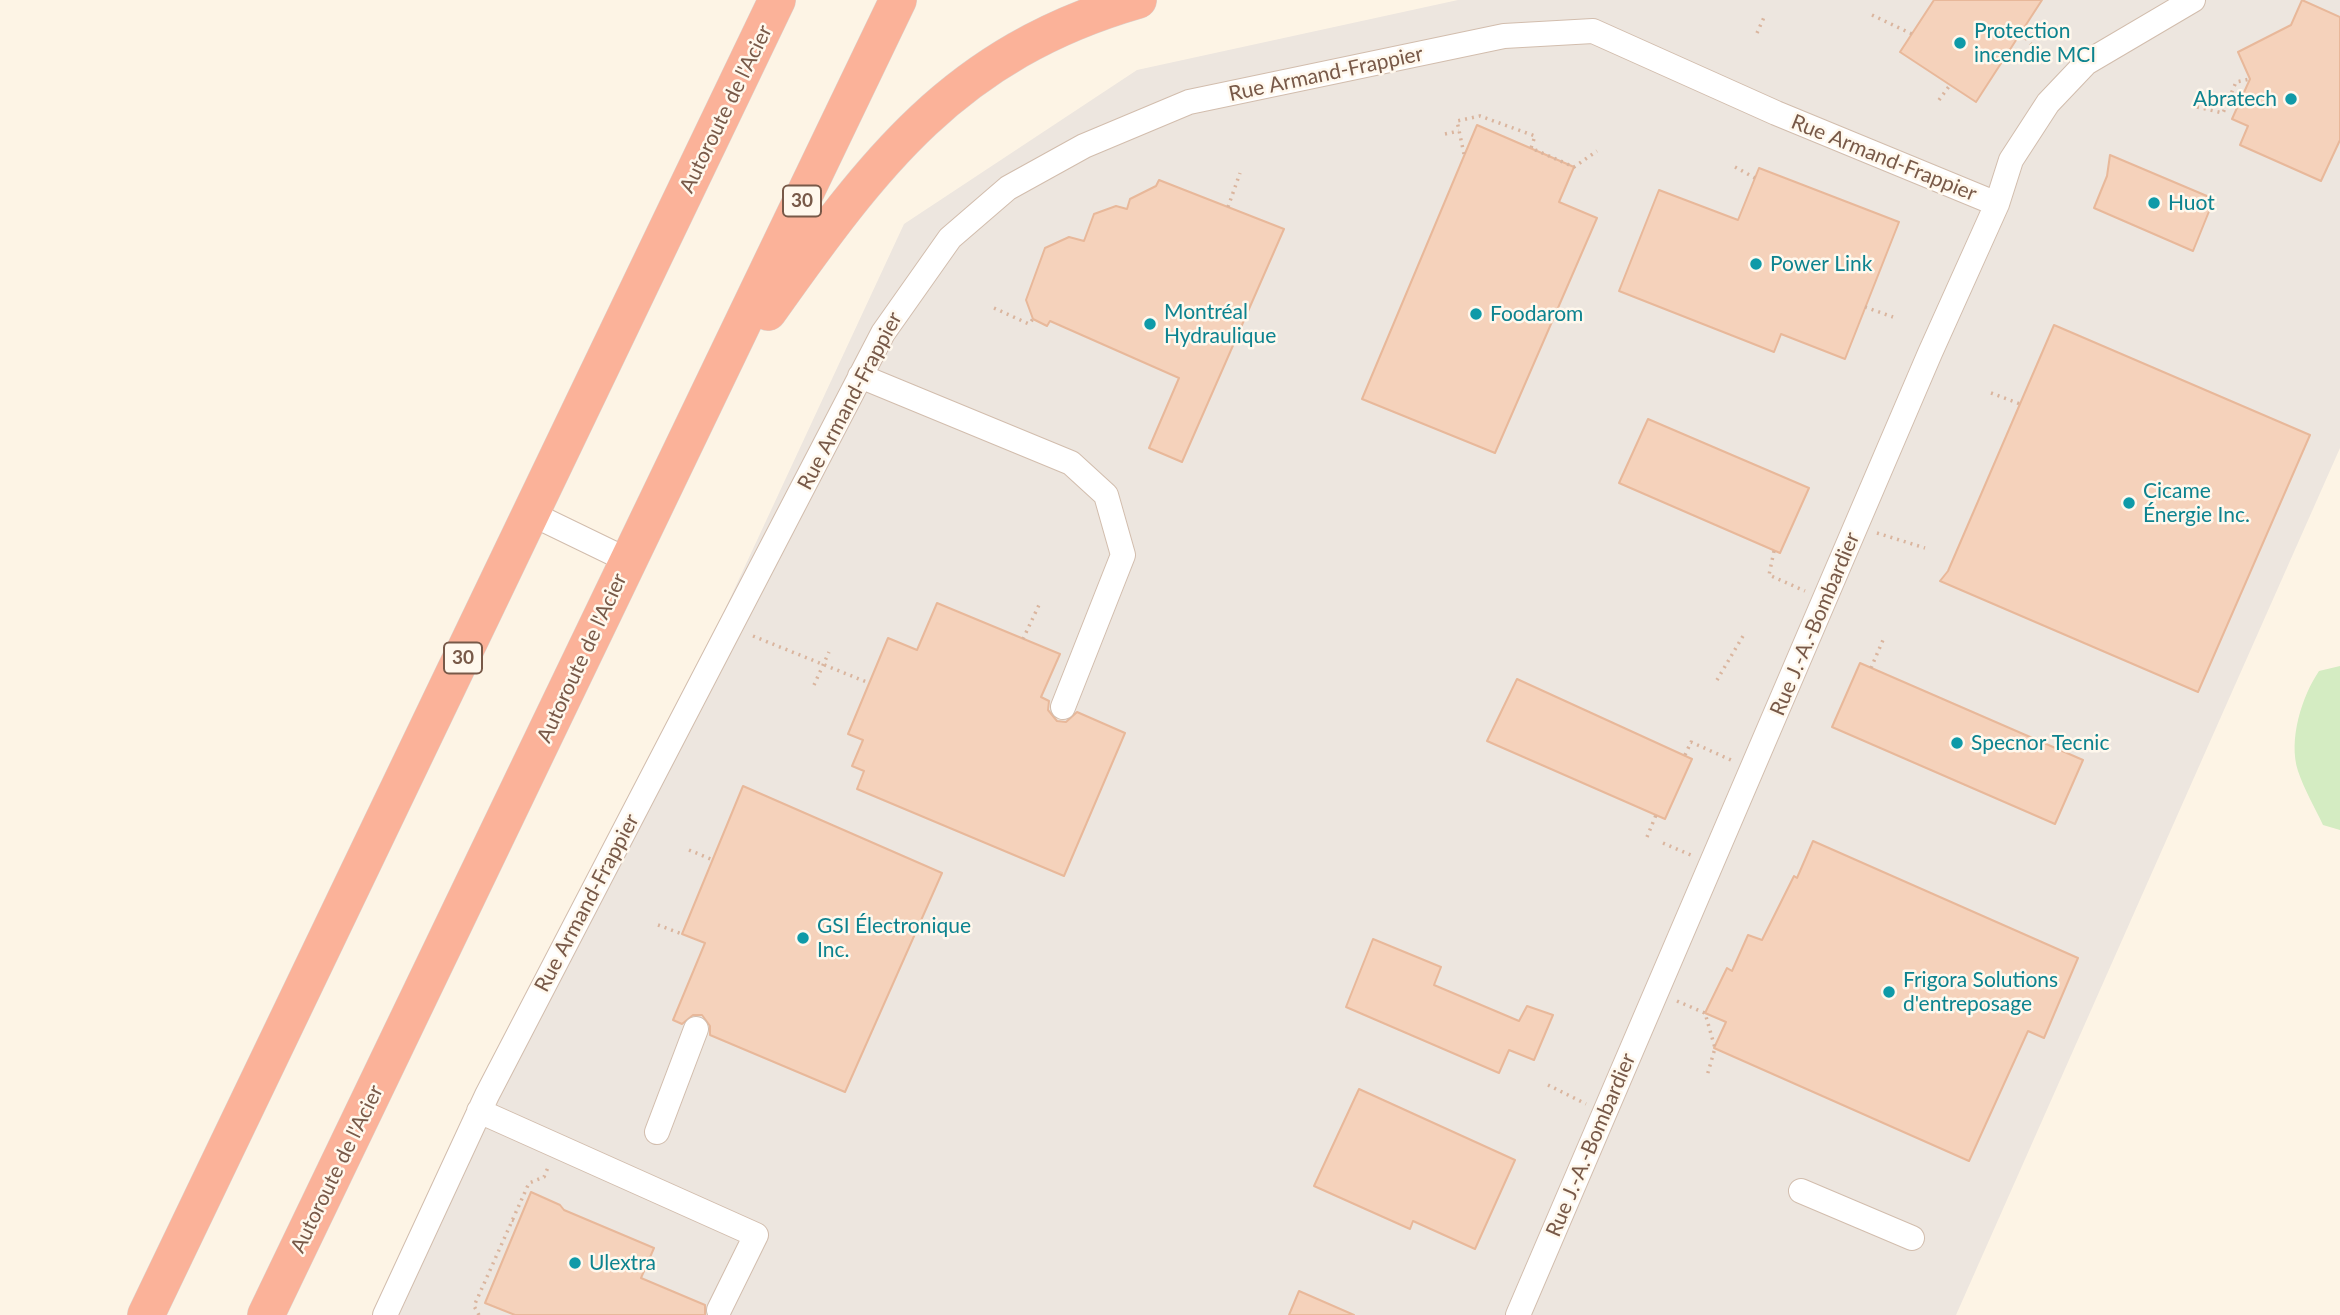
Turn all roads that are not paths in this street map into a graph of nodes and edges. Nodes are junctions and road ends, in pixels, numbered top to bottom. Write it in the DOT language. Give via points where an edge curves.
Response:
graph roads {
  1 [pos="777,0"];
  2 [pos="898,0"];
  3 [pos="1138,0"];
  4 [pos="2193,0"];
  5 [pos="1997,204"];
  6 [pos="860,376"];
  7 [pos="704,402"];
  8 [pos="531,514"];
  9 [pos="629,561"];
  10 [pos="1063,706"];
  11 [pos="696,1029"];
  12 [pos="479,1111"];
  13 [pos="657,1132"];
  14 [pos="1801,1191"];
  15 [pos="1912,1238"];
  16 [pos="719,1310"];
  17 [pos="146,1315"];
  18 [pos="266,1315"];
  19 [pos="385,1315"];
  20 [pos="1518,1315"];
  1 -- 8 [label="highway, Autoroute de l'Acier / 30"];
  2 -- 7 [label="highway, Autoroute de l'Acier / 30"];
  3 -- 7 [label="highway" via="1079,19 1025,45 972,78 923,118 845,205"];
  4 -- 5 [label="street, Rue J.-A.-Bombardier" via="2085,63 2030,129 2011,160"];
  5 -- 6 [label="street, Rue Armand-Frappier" via="1593,31 1504,37 1189,102 1084,146 1008,188 950,238 883,333"];
  5 -- 20 [label="street, Rue J.-A.-Bombardier"];
  6 -- 10 [label="street" via="1070,463 1106,495 1123,555"];
  6 -- 12 [label="street, Rue Armand-Frappier"];
  7 -- 9 [label="highway, Autoroute de l'Acier / 30"];
  8 -- 9 [label="street"];
  8 -- 17 [label="highway, Autoroute de l'Acier / 30"];
  9 -- 18 [label="highway, Autoroute de l'Acier / 30"];
  11 -- 13 [label="street"];
  12 -- 16 [label="street" via="756,1235"];
  12 -- 19 [label="street, Rue Armand-Frappier"];
  14 -- 15 [label="street"];
}
